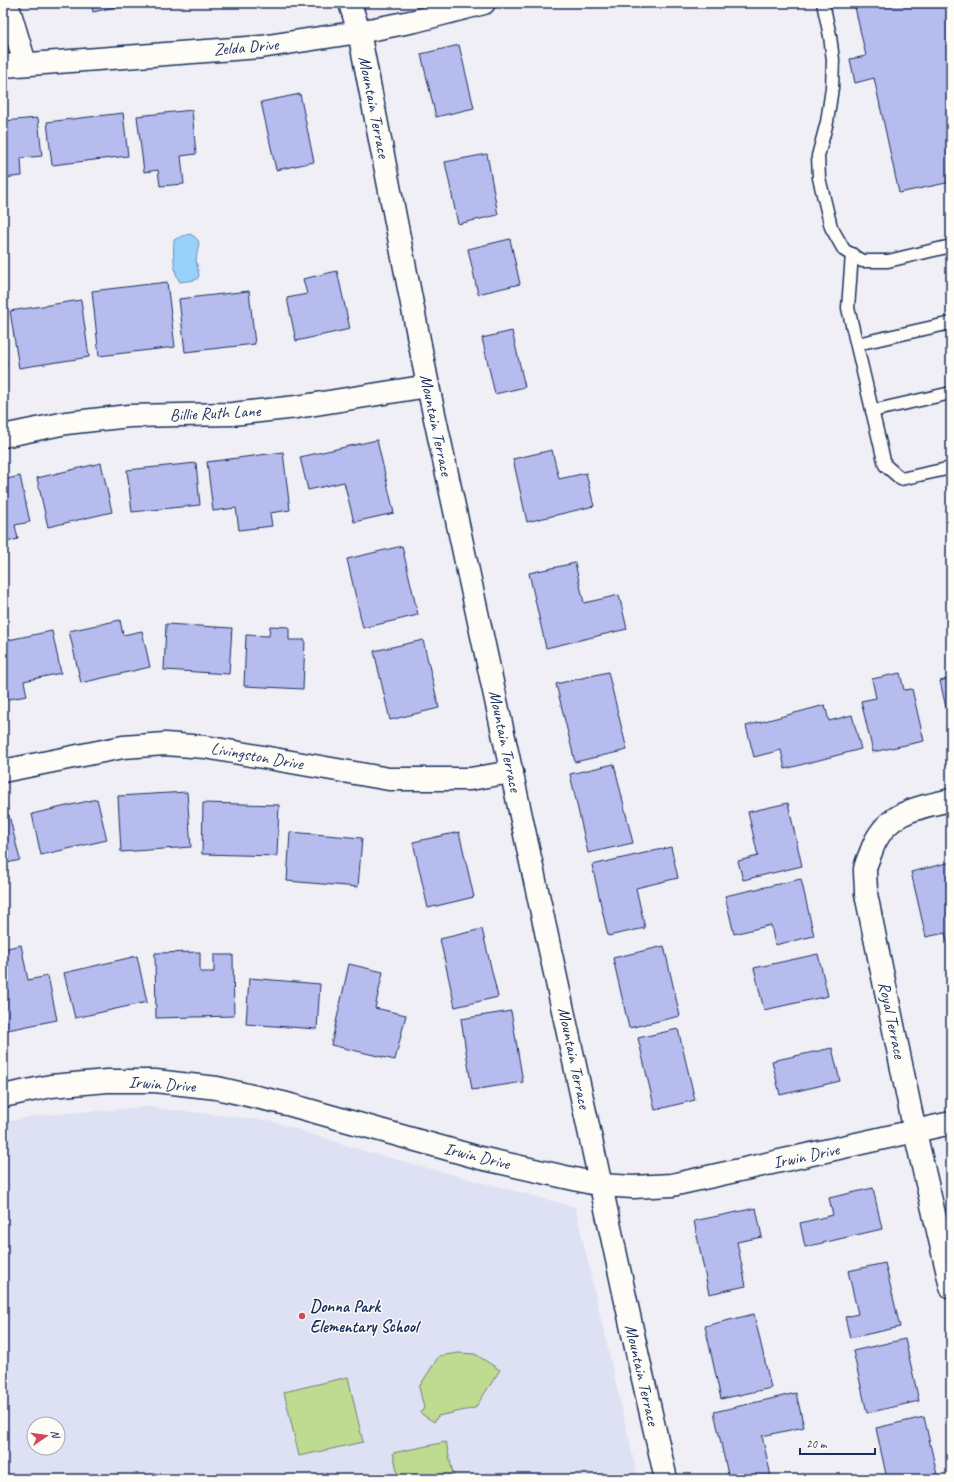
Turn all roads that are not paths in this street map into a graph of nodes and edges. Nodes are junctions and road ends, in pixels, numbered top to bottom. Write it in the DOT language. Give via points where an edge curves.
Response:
graph roads {
  1 [pos="7,3"];
  2 [pos="350,3"];
  3 [pos="484,3"];
  4 [pos="823,3"];
  5 [pos="359,32"];
  6 [pos="25,63"];
  7 [pos="3,66"];
  8 [pos="951,246"];
  9 [pos="852,254"];
  10 [pos="951,323"];
  11 [pos="857,344"];
  12 [pos="428,386"];
  13 [pos="951,393"];
  14 [pos="872,410"];
  15 [pos="3,436"];
  16 [pos="951,468"];
  17 [pos="3,771"];
  18 [pos="512,772"];
  19 [pos="951,800"];
  20 [pos="3,1096"];
  21 [pos="951,1123"];
  22 [pos="915,1132"];
  23 [pos="601,1185"];
  24 [pos="951,1287"];
  25 [pos="666,1479"];
  1 -- 6 [label="street"];
  2 -- 5 [label="street, Mountain Terrace"];
  3 -- 5 [label="street, Zelda Drive"];
  4 -- 9 [label="lane" via="830,36 833,74 827,122 818,156 819,178 832,227 844,250"];
  5 -- 6 [label="street, Zelda Drive" via="261,47"];
  5 -- 12 [label="street, Mountain Terrace"];
  6 -- 7 [label="street, Zelda Drive"];
  8 -- 9 [label="lane" via="888,261 862,261"];
  9 -- 11 [label="lane" via="848,308"];
  10 -- 11 [label="lane"];
  11 -- 14 [label="lane"];
  12 -- 15 [label="street, Billie Ruth Lane" via="298,407 232,414 129,416 66,423"];
  12 -- 18 [label="street, Mountain Terrace"];
  13 -- 14 [label="lane"];
  14 -- 16 [label="lane" via="885,465 901,479"];
  17 -- 18 [label="street, Livingston Drive" via="123,747 165,744 205,747 389,779 470,780"];
  18 -- 23 [label="street, Mountain Terrace"];
  19 -- 22 [label="street, Royal Terrace" via="921,807 895,818 883,829 873,844 865,868 866,894"];
  20 -- 23 [label="street, Irwin Drive" via="50,1086 107,1081 156,1081 217,1088 286,1104 480,1158"];
  21 -- 22 [label="street, Irwin Drive"];
  22 -- 23 [label="street, Irwin Drive" via="672,1185"];
  22 -- 24 [label="street, Royal Terrace"];
  23 -- 25 [label="street, Mountain Terrace"];
}
